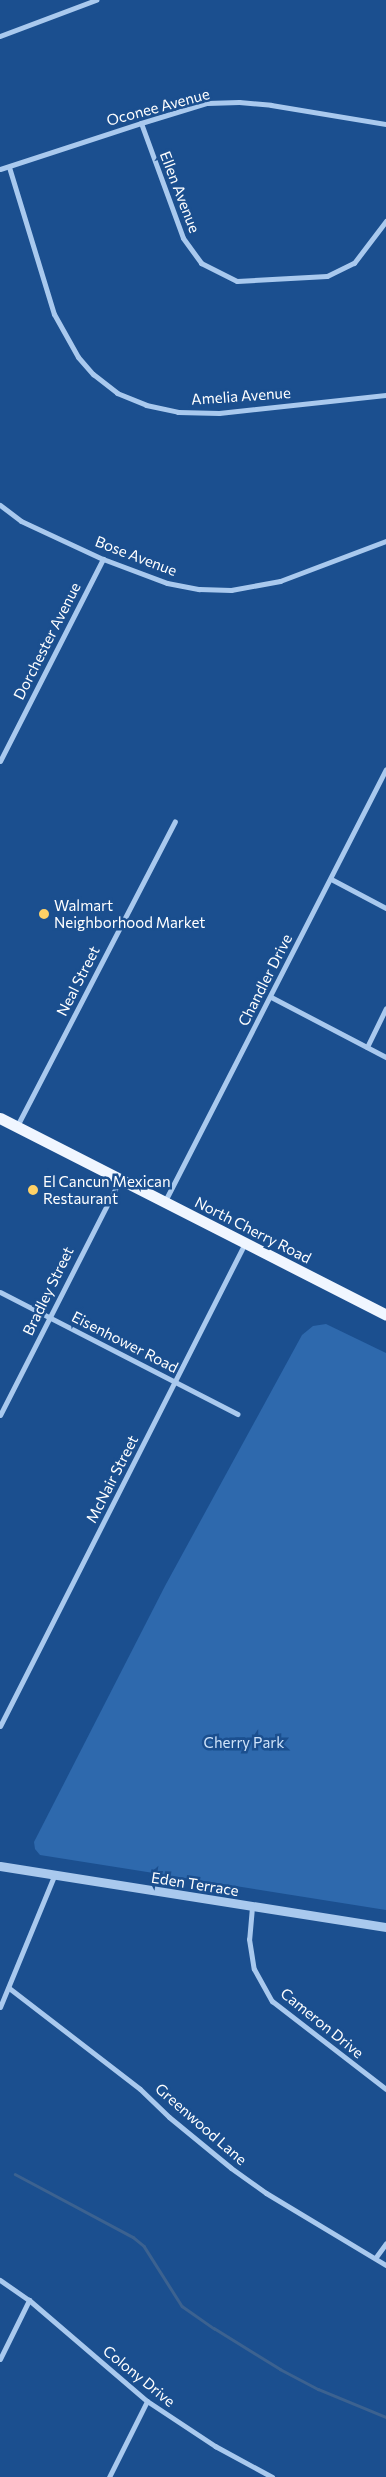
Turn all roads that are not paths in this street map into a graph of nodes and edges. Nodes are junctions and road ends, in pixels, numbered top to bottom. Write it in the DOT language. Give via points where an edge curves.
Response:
graph roads {
  1 [pos="96,0"];
  2 [pos="0,36"];
  3 [pos="140,123"];
  4 [pos="386,124"];
  5 [pos="9,167"];
  6 [pos="0,169"];
  7 [pos="386,221"];
  8 [pos="386,395"];
  9 [pos="0,505"];
  10 [pos="386,541"];
  11 [pos="103,559"];
  12 [pos="0,761"];
  13 [pos="386,769"];
  14 [pos="175,820"];
  15 [pos="331,879"];
  16 [pos="386,908"];
  17 [pos="271,997"];
  18 [pos="386,1008"];
  19 [pos="367,1047"];
  20 [pos="386,1057"];
  21 [pos="0,1118"];
  22 [pos="17,1126"];
  23 [pos="120,1179"];
  24 [pos="165,1202"];
  25 [pos="245,1243"];
  26 [pos="0,1292"];
  27 [pos="386,1314"];
  28 [pos="50,1317"];
  29 [pos="175,1382"];
  30 [pos="237,1414"];
  31 [pos="0,1415"];
  32 [pos="0,1726"];
  33 [pos="0,1866"];
  34 [pos="54,1876"];
  35 [pos="252,1908"];
  36 [pos="386,1927"];
  37 [pos="10,1988"];
  38 [pos="0,2007"];
  39 [pos="386,2089"];
  40 [pos="386,2243"];
  41 [pos="376,2257"];
  42 [pos="386,2265"];
  43 [pos="0,2280"];
  44 [pos="29,2300"];
  45 [pos="0,2359"];
  46 [pos="147,2401"];
  47 [pos="109,2477"];
  48 [pos="272,2477"];
  1 -- 2 [label="street"];
  3 -- 4 [label="street, Oconee Avenue" via="208,104 239,102"];
  3 -- 5 [label="street, Oconee Avenue"];
  3 -- 7 [label="street, Ellen Avenue" via="183,238 201,263 237,281 327,276 354,263"];
  5 -- 6 [label="street, Oconee Avenue"];
  5 -- 8 [label="street, Amelia Avenue" via="58,322 78,357 117,393 146,405 178,412 219,413"];
  9 -- 11 [label="street, Bose Avenue" via="21,521"];
  10 -- 11 [label="street, Bose Avenue" via="280,582 231,590 167,583"];
  11 -- 12 [label="street, Dorchester Avenue"];
  13 -- 15 [label="street, Chandler Drive"];
  14 -- 22 [label="street, Neal Street"];
  15 -- 16 [label="street"];
  15 -- 17 [label="street, Chandler Drive"];
  17 -- 19 [label="street"];
  17 -- 24 [label="street, Chandler Drive"];
  18 -- 19 [label="street"];
  19 -- 20 [label="street"];
  21 -- 22 [label="main road, North Cherry Road"];
  22 -- 23 [label="main road, North Cherry Road"];
  23 -- 24 [label="main road, North Cherry Road"];
  23 -- 28 [label="street, Bradley Street"];
  24 -- 25 [label="main road, North Cherry Road"];
  25 -- 27 [label="main road, North Cherry Road"];
  25 -- 29 [label="street, McNair Street"];
  26 -- 28 [label="street, Eisenhower Road"];
  28 -- 29 [label="street, Eisenhower Road"];
  28 -- 31 [label="street, Bradley Street"];
  29 -- 30 [label="street, Eisenhower Road"];
  29 -- 32 [label="street, McNair Street"];
  33 -- 34 [label="street, Eden Terrace"];
  34 -- 35 [label="street, Eden Terrace"];
  34 -- 37 [label="street"];
  35 -- 36 [label="street, Eden Terrace"];
  35 -- 39 [label="street, Cameron Drive" via="249,1939 254,1969 272,2002"];
  37 -- 38 [label="street"];
  37 -- 41 [label="street, Greenwood Lane" via="140,2089 193,2138 266,2194"];
  40 -- 41 [label="street"];
  41 -- 42 [label="street, Greenwood Lane"];
  43 -- 44 [label="street, Colony Drive"];
  44 -- 45 [label="street"];
  44 -- 46 [label="street, Colony Drive"];
  46 -- 47 [label="street"];
  46 -- 48 [label="street, Colony Drive" via="215,2446"];
}
